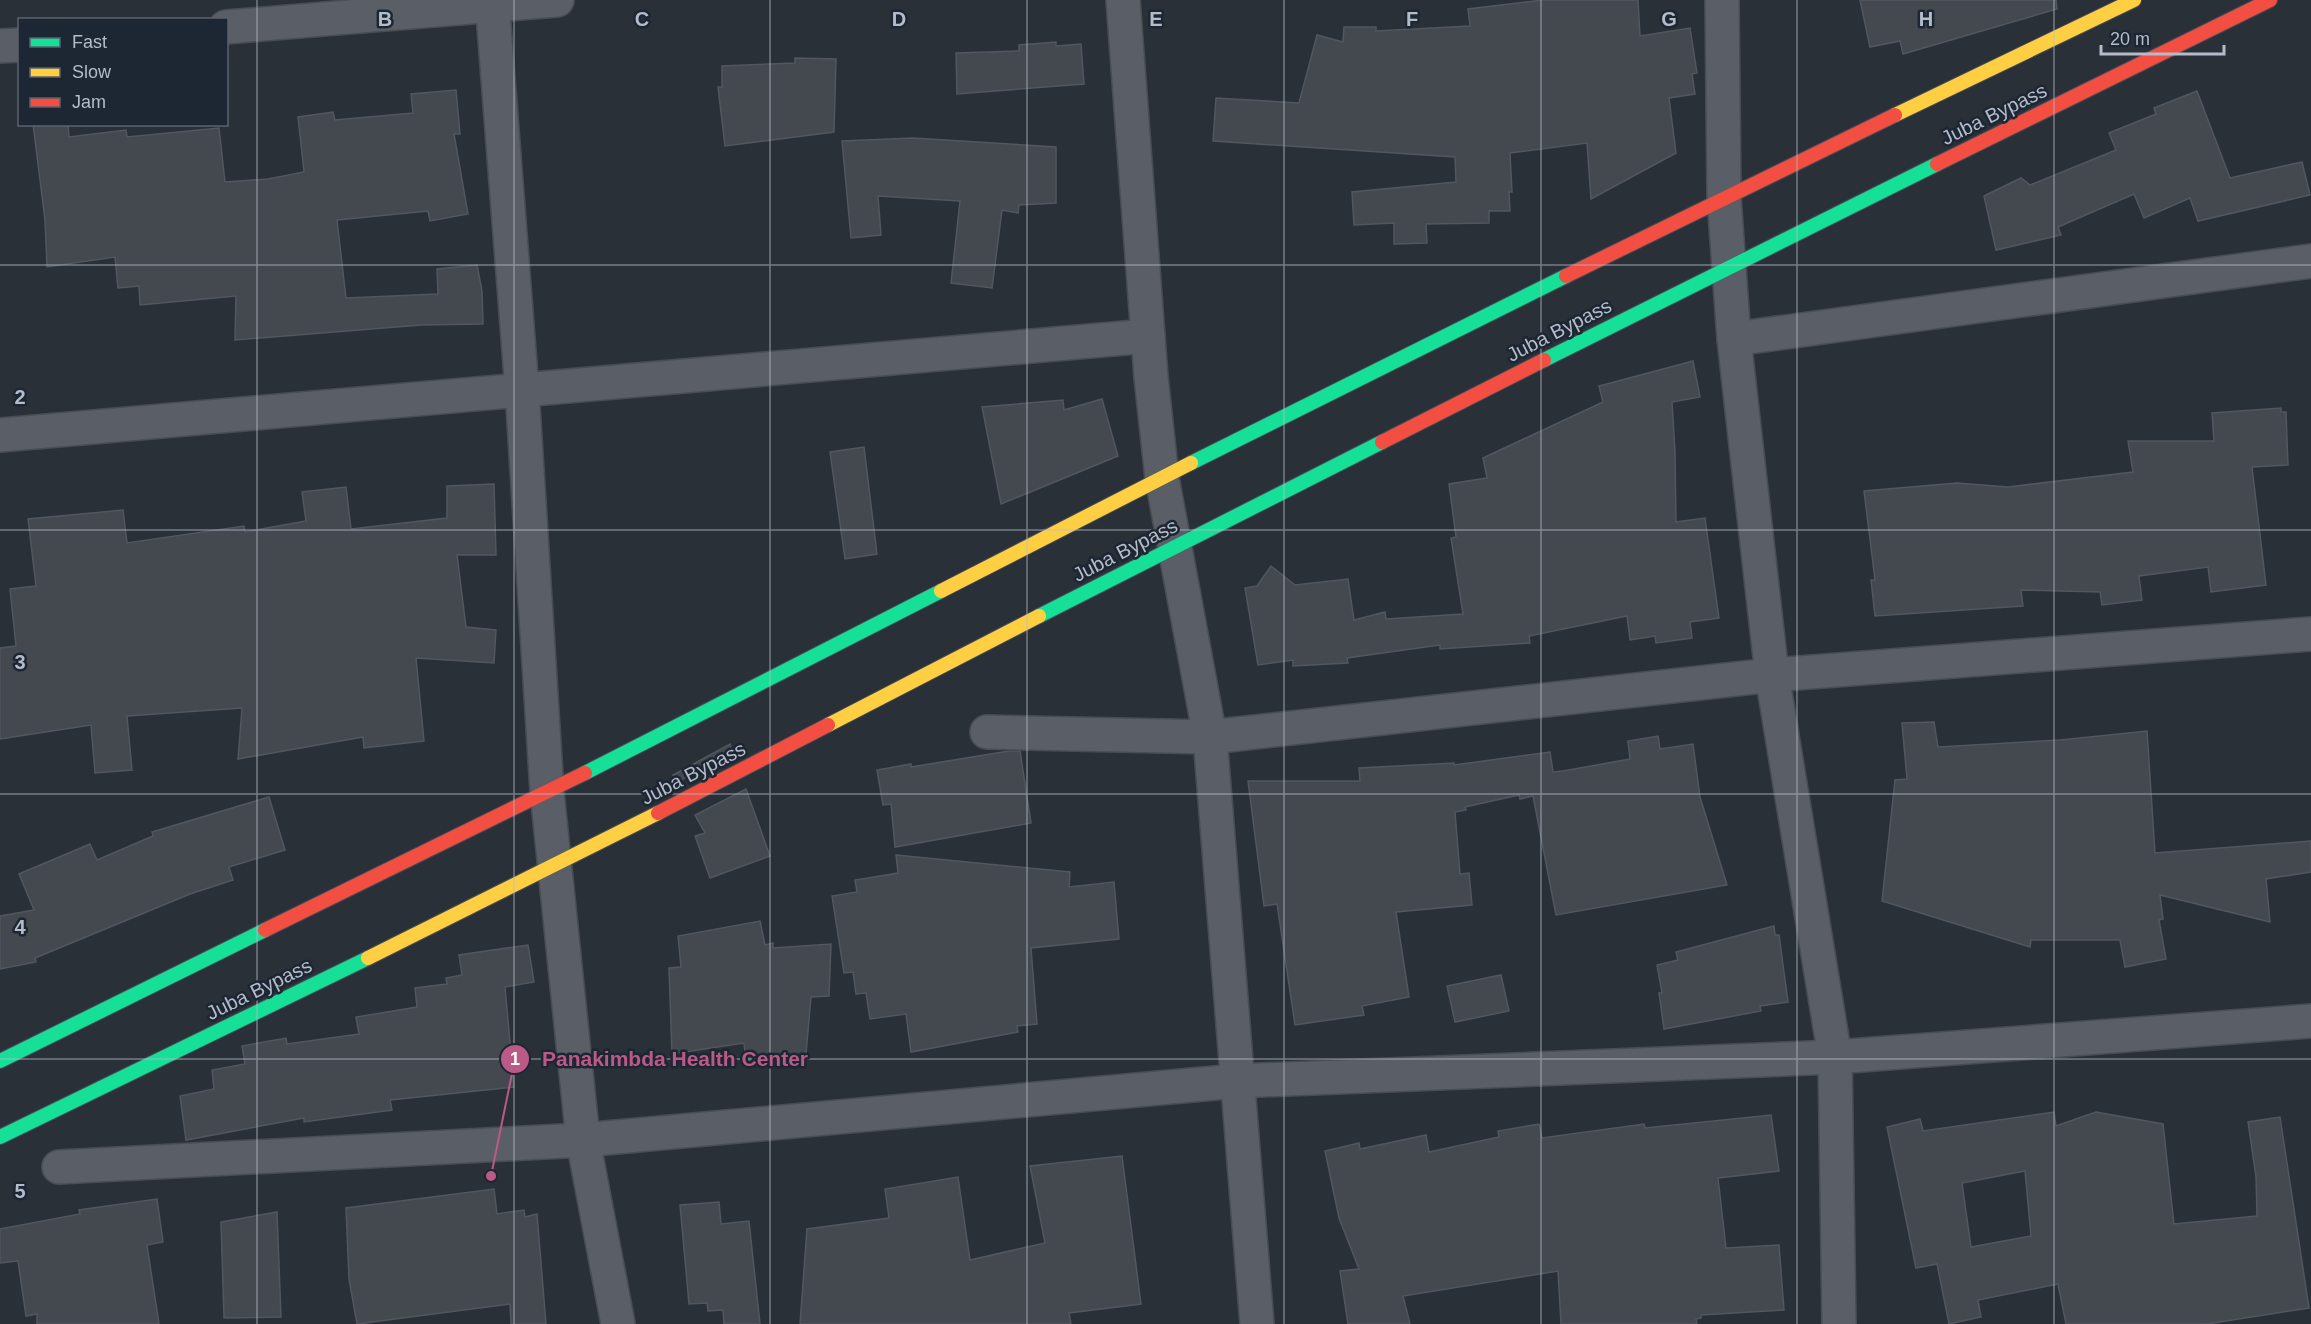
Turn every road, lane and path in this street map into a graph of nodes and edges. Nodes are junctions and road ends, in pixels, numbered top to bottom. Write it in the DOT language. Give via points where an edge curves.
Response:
graph roads {
  1 [pos="557,0"];
  2 [pos="1123,0"];
  3 [pos="1722,0"];
  4 [pos="2134,0"];
  5 [pos="2270,0"];
  6 [pos="492,2"];
  7 [pos="228,27"];
  8 [pos="18,45"];
  9 [pos="0,46"];
  10 [pos="1724,197"];
  11 [pos="2311,261"];
  12 [pos="1729,267"];
  13 [pos="1148,336"];
  14 [pos="1734,339"];
  15 [pos="522,390"];
  16 [pos="0,435"];
  17 [pos="1162,478"];
  18 [pos="1175,546"];
  19 [pos="2311,634"];
  20 [pos="1772,675"];
  21 [pos="987,732"];
  22 [pos="1210,737"];
  23 [pos="546,792"];
  24 [pos="554,867"];
  25 [pos="2311,1021"];
  26 [pos="1835,1057"];
  27 [pos="0,1061"];
  28 [pos="1237,1081"];
  29 [pos="0,1137"];
  30 [pos="583,1140"];
  31 [pos="59,1167"];
  32 [pos="618,1324"];
  33 [pos="1257,1324"];
  34 [pos="1839,1324"];
  1 -- 6 [label="street"];
  2 -- 13 [label="street"];
  3 -- 10 [label="street"];
  4 -- 10 [label="main road"];
  5 -- 12 [label="main road, Juba Bypass"];
  6 -- 7 [label="street"];
  6 -- 15 [label="street"];
  8 -- 9 [label="street"];
  10 -- 12 [label="street"];
  10 -- 17 [label="main road"];
  11 -- 14 [label="street"];
  12 -- 14 [label="street"];
  12 -- 18 [label="main road, Juba Bypass"];
  13 -- 15 [label="street"];
  13 -- 17 [label="street"];
  14 -- 20 [label="street"];
  15 -- 16 [label="street"];
  15 -- 23 [label="street"];
  17 -- 18 [label="street"];
  17 -- 23 [label="main road"];
  18 -- 22 [label="street"];
  18 -- 24 [label="main road, Juba Bypass"];
  19 -- 20 [label="street"];
  20 -- 22 [label="street"];
  20 -- 26 [label="street"];
  21 -- 22 [label="street"];
  22 -- 28 [label="street"];
  23 -- 24 [label="street"];
  23 -- 27 [label="main road"];
  24 -- 29 [label="main road, Juba Bypass"];
  24 -- 30 [label="street"];
  25 -- 26 [label="street"];
  26 -- 28 [label="street"];
  26 -- 34 [label="street"];
  28 -- 30 [label="street"];
  28 -- 33 [label="street"];
  30 -- 31 [label="street"];
  30 -- 32 [label="street"];
}
